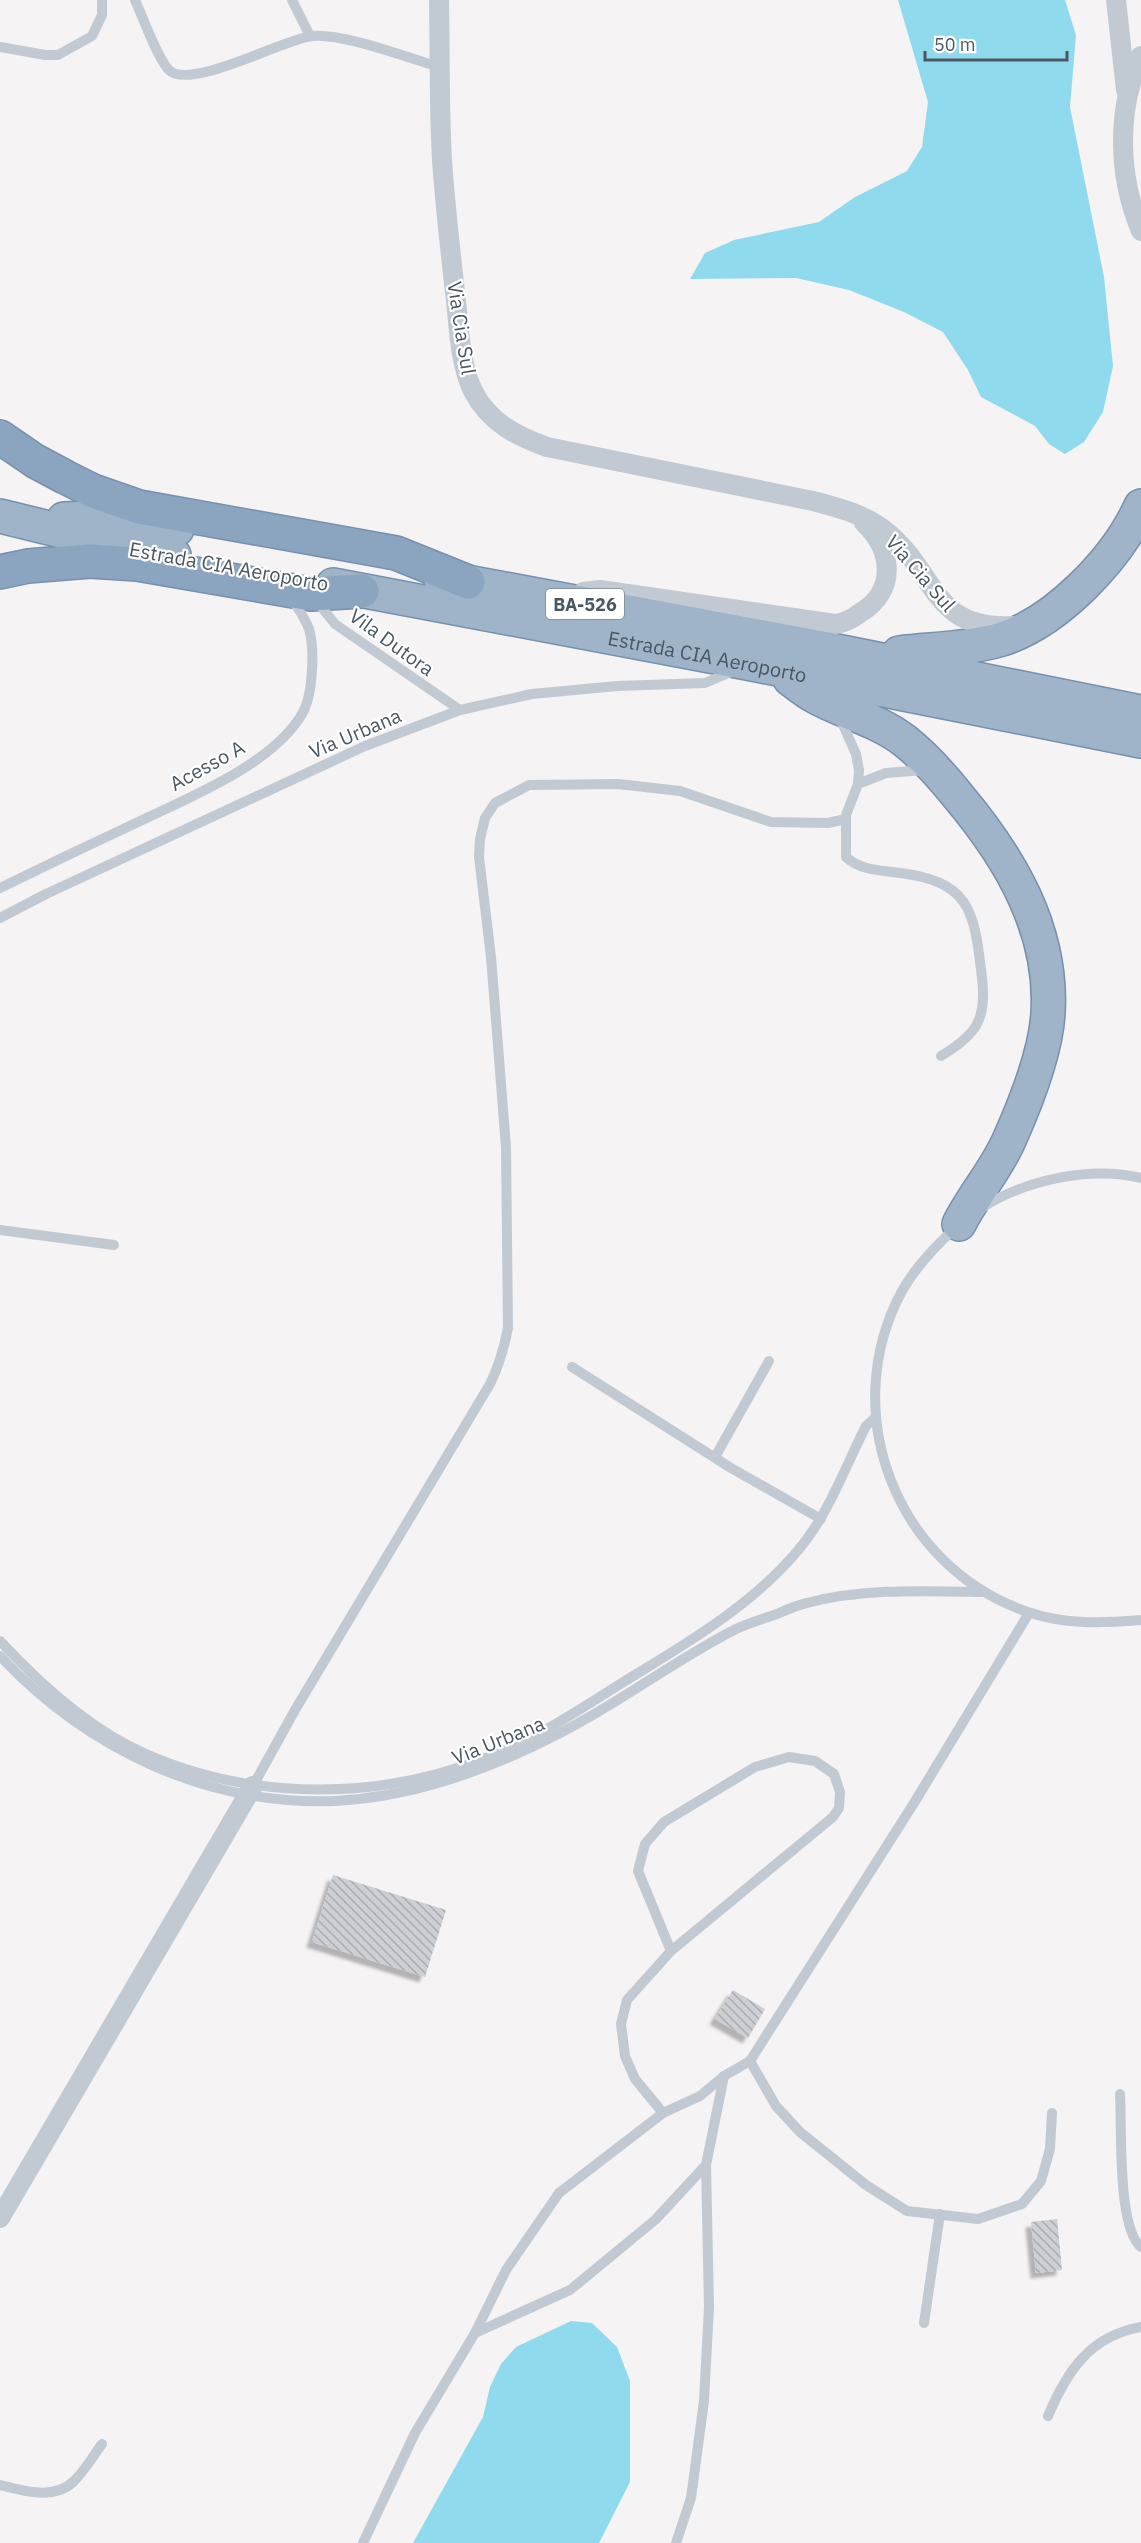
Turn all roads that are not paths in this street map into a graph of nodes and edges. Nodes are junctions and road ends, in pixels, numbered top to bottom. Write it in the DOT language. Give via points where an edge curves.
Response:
graph roads {
  1 [pos="102,0"];
  2 [pos="135,0"];
  3 [pos="292,0"];
  4 [pos="439,0"];
  5 [pos="1116,0"];
  6 [pos="310,36"];
  7 [pos="0,46"];
  8 [pos="1141,56"];
  9 [pos="440,67"];
  10 [pos="1127,98"];
  11 [pos="1141,231"];
  12 [pos="0,437"];
  13 [pos="1141,506"];
  14 [pos="853,513"];
  15 [pos="13,519"];
  16 [pos="0,572"];
  17 [pos="468,582"];
  18 [pos="363,591"];
  19 [pos="299,592"];
  20 [pos="535,595"];
  21 [pos="1028,626"];
  22 [pos="866,658"];
  23 [pos="762,666"];
  24 [pos="833,705"];
  25 [pos="460,710"];
  26 [pos="1141,712"];
  27 [pos="1141,741"];
  28 [pos="937,771"];
  29 [pos="858,784"];
  30 [pos="846,819"];
  31 [pos="0,888"];
  32 [pos="0,918"];
  33 [pos="941,1056"];
  34 [pos="1141,1178"];
  35 [pos="959,1224"];
  36 [pos="0,1230"];
  37 [pos="114,1245"];
  38 [pos="769,1362"];
  39 [pos="572,1367"];
  40 [pos="875,1418"];
  41 [pos="715,1457"];
  42 [pos="821,1519"];
  43 [pos="984,1592"];
  44 [pos="1029,1612"];
  45 [pos="1141,1620"];
  46 [pos="0,1641"];
  47 [pos="0,1656"];
  48 [pos="250,1791"];
  49 [pos="671,1952"];
  50 [pos="750,2061"];
  51 [pos="724,2076"];
  52 [pos="1120,2094"];
  53 [pos="663,2113"];
  54 [pos="1052,2113"];
  55 [pos="706,2165"];
  56 [pos="940,2214"];
  57 [pos="0,2218"];
  58 [pos="1141,2247"];
  59 [pos="924,2323"];
  60 [pos="1141,2327"];
  61 [pos="475,2333"];
  62 [pos="1048,2416"];
  63 [pos="102,2444"];
  64 [pos="0,2485"];
  65 [pos="363,2543"];
  66 [pos="676,2543"];
  1 -- 7 [label="lane" via="102,15 92,36 58,55"];
  2 -- 6 [label="lane" via="163,60 170,71 179,75 231,64"];
  3 -- 6 [label="lane"];
  4 -- 9 [label="street, Via Cia Sul"];
  5 -- 10 [label="street"];
  6 -- 9 [label="lane" via="342,39"];
  8 -- 10 [label="street"];
  9 -- 14 [label="street, Via Cia Sul" via="442,160 460,336 473,390 488,413 523,439 548,447 813,501"];
  10 -- 11 [label="street" via="1125,176"];
  12 -- 17 [label="highway" via="65,477 139,507 396,554"];
  13 -- 21 [label="highway" via="1132,526 1095,574 1068,600"];
  14 -- 20 [label="street, Via Cia Sul" via="877,539 886,557 888,574 871,607 845,623 600,590"];
  14 -- 21 [label="street, Via Cia Sul" via="889,534 960,618 991,626"];
  15 -- 17 [label="highway, Estrada CIA Aeroporto / BA-526" via="94,518 157,525"];
  15 -- 18 [label="highway, Estrada CIA Aeroporto / BA-526" via="114,544"];
  16 -- 19 [label="highway" via="90,561 137,564"];
  17 -- 20 [label="highway, Estrada CIA Aeroporto / BA-526"];
  18 -- 19 [label="highway"];
  18 -- 23 [label="highway, Estrada CIA Aeroporto / BA-526"];
  19 -- 25 [label="lane, Vila Dutora" via="335,624"];
  19 -- 31 [label="lane, Acesso A" via="309,629 310,699 286,735 270,750 222,780"];
  20 -- 22 [label="highway, Estrada CIA Aeroporto / BA-526"];
  21 -- 22 [label="highway" via="983,644"];
  22 -- 26 [label="highway, Estrada CIA Aeroporto / BA-526"];
  23 -- 24 [label="highway"];
  23 -- 25 [label="lane, Via Urbana" via="705,683 532,694"];
  23 -- 27 [label="highway, Estrada CIA Aeroporto / BA-526"];
  24 -- 28 [label="highway" via="903,740"];
  24 -- 29 [label="lane" via="856,754"];
  25 -- 32 [label="lane, Via Urbana" via="365,746"];
  28 -- 29 [label="lane" via="886,773"];
  28 -- 35 [label="highway" via="997,845 1020,883 1043,951 1047,992 1048,1014 1025,1102 1009,1141"];
  29 -- 30 [label="lane"];
  30 -- 33 [label="lane" via="846,857 855,866 940,883 960,896 970,910 984,996 980,1020 962,1044"];
  30 -- 48 [label="lane" via="828,823 771,822 680,791 618,784 529,785 495,803 485,818 478,857 491,957 506,1147 508,1328 504,1346 490,1384"];
  34 -- 35 [label="lane" via="1097,1174 1060,1178 990,1203"];
  35 -- 40 [label="lane" via="927,1254 902,1291 885,1331 876,1374"];
  36 -- 37 [label="lane"];
  38 -- 41 [label="lane"];
  39 -- 41 [label="lane"];
  40 -- 42 [label="lane, Via Urbana" via="864,1432"];
  40 -- 43 [label="lane" via="883,1460 904,1509 921,1536 950,1567"];
  41 -- 42 [label="lane"];
  42 -- 48 [label="lane, Via Urbana" via="769,1582 693,1640 549,1728 491,1756 441,1773 375,1787"];
  43 -- 44 [label="lane"];
  43 -- 48 [label="lane, Via Urbana" via="872,1593 806,1603 737,1629 562,1733 489,1767 434,1783 375,1797 333,1801"];
  44 -- 45 [label="lane" via="1089,1624"];
  44 -- 50 [label="lane" via="914,1803"];
  46 -- 48 [label="lane, Via Urbana" via="58,1698 144,1754"];
  47 -- 48 [label="lane, Via Urbana" via="44,1700 123,1753 169,1772"];
  48 -- 57 [label="street"];
  49 -- 49 [label="lane" via="833,1817 839,1808 840,1792 834,1774 815,1761 789,1757 755,1767 664,1822 645,1844 638,1871"];
  49 -- 53 [label="lane" via="627,2000 621,2024 625,2056 635,2079"];
  50 -- 51 [label="lane"];
  50 -- 56 [label="lane" via="776,2106 800,2132 866,2185 907,2211"];
  51 -- 53 [label="lane" via="700,2096"];
  51 -- 55 [label="lane"];
  52 -- 58 [label="lane" via="1124,2200 1130,2228"];
  53 -- 61 [label="lane" via="559,2193 506,2270"];
  54 -- 56 [label="lane" via="1050,2149 1041,2181 1022,2204 978,2219"];
  55 -- 61 [label="lane" via="655,2220 570,2290"];
  55 -- 66 [label="lane" via="709,2307 704,2401 691,2498"];
  56 -- 59 [label="lane"];
  60 -- 62 [label="lane" via="1108,2337 1089,2350 1076,2363"];
  61 -- 65 [label="lane" via="415,2433"];
  63 -- 64 [label="lane" via="73,2482 57,2490 40,2493"];
}
